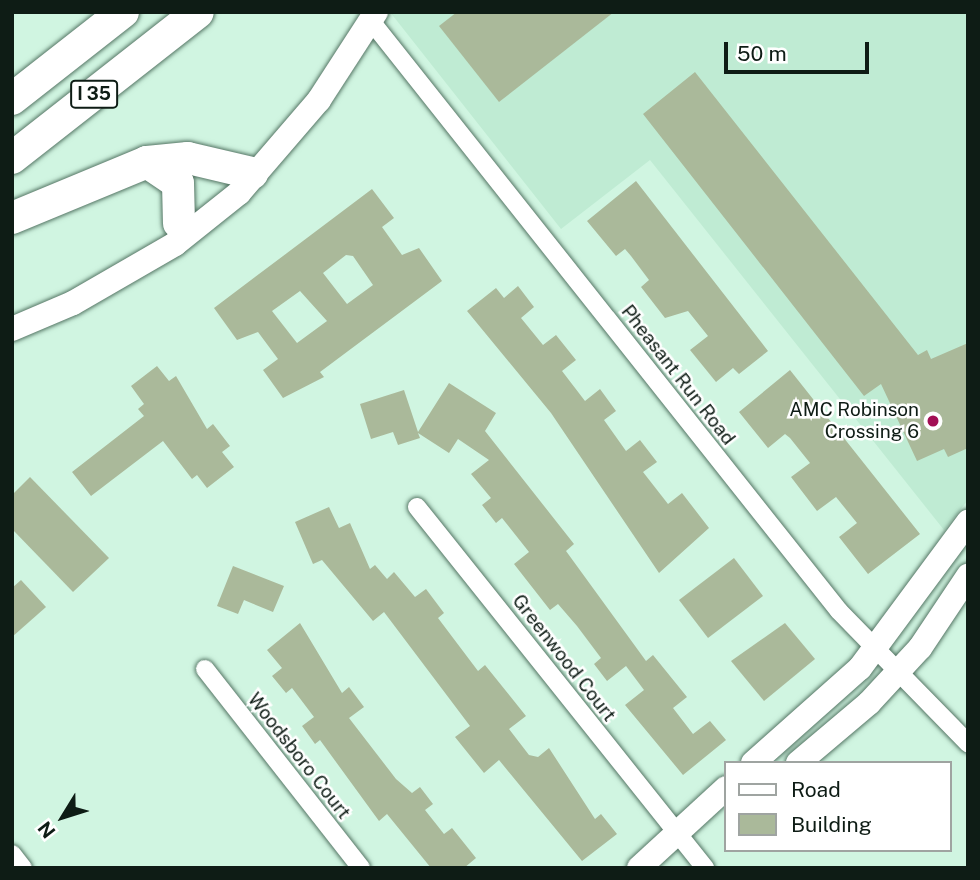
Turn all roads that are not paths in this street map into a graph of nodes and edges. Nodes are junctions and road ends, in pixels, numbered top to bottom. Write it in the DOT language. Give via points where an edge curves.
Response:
graph roads {
  1 [pos="123,12"];
  2 [pos="198,12"];
  3 [pos="373,17"];
  4 [pos="12,99"];
  5 [pos="12,158"];
  6 [pos="148,162"];
  7 [pos="252,173"];
  8 [pos="12,218"];
  9 [pos="179,223"];
  10 [pos="107,284"];
  11 [pos="12,329"];
  12 [pos="417,507"];
  13 [pos="968,522"];
  14 [pos="968,576"];
  15 [pos="876,647"];
  16 [pos="205,669"];
  17 [pos="900,669"];
  18 [pos="968,743"];
  19 [pos="755,761"];
  20 [pos="799,761"];
  21 [pos="724,790"];
  22 [pos="724,810"];
  23 [pos="678,836"];
  24 [pos="12,854"];
  25 [pos="23,868"];
  26 [pos="361,868"];
  27 [pos="639,868"];
  28 [pos="705,868"];
  1 -- 4 [label="highway, I 35"];
  2 -- 5 [label="highway, I 35"];
  3 -- 7 [label="street" via="313,108"];
  3 -- 15 [label="street, Pheasant Run Road" via="839,611"];
  6 -- 7 [label="highway" via="188,158"];
  6 -- 8 [label="highway"];
  6 -- 9 [label="highway" via="178,183"];
  7 -- 9 [label="street" via="229,182"];
  7 -- 10 [label="street" via="239,193 175,244"];
  9 -- 10 [label="street"];
  10 -- 11 [label="street"];
  12 -- 23 [label="street, Greenwood Court"];
  13 -- 15 [label="street"];
  14 -- 17 [label="street"];
  15 -- 17 [label="street, Pheasant Run Road"];
  15 -- 19 [label="street"];
  16 -- 26 [label="street, Woodsboro Court"];
  17 -- 18 [label="street, Pheasant Run Road"];
  17 -- 20 [label="street"];
  21 -- 23 [label="street"];
  22 -- 23 [label="street"];
  23 -- 27 [label="street"];
  23 -- 28 [label="street, Greenwood Court"];
  24 -- 25 [label="street"];
}
